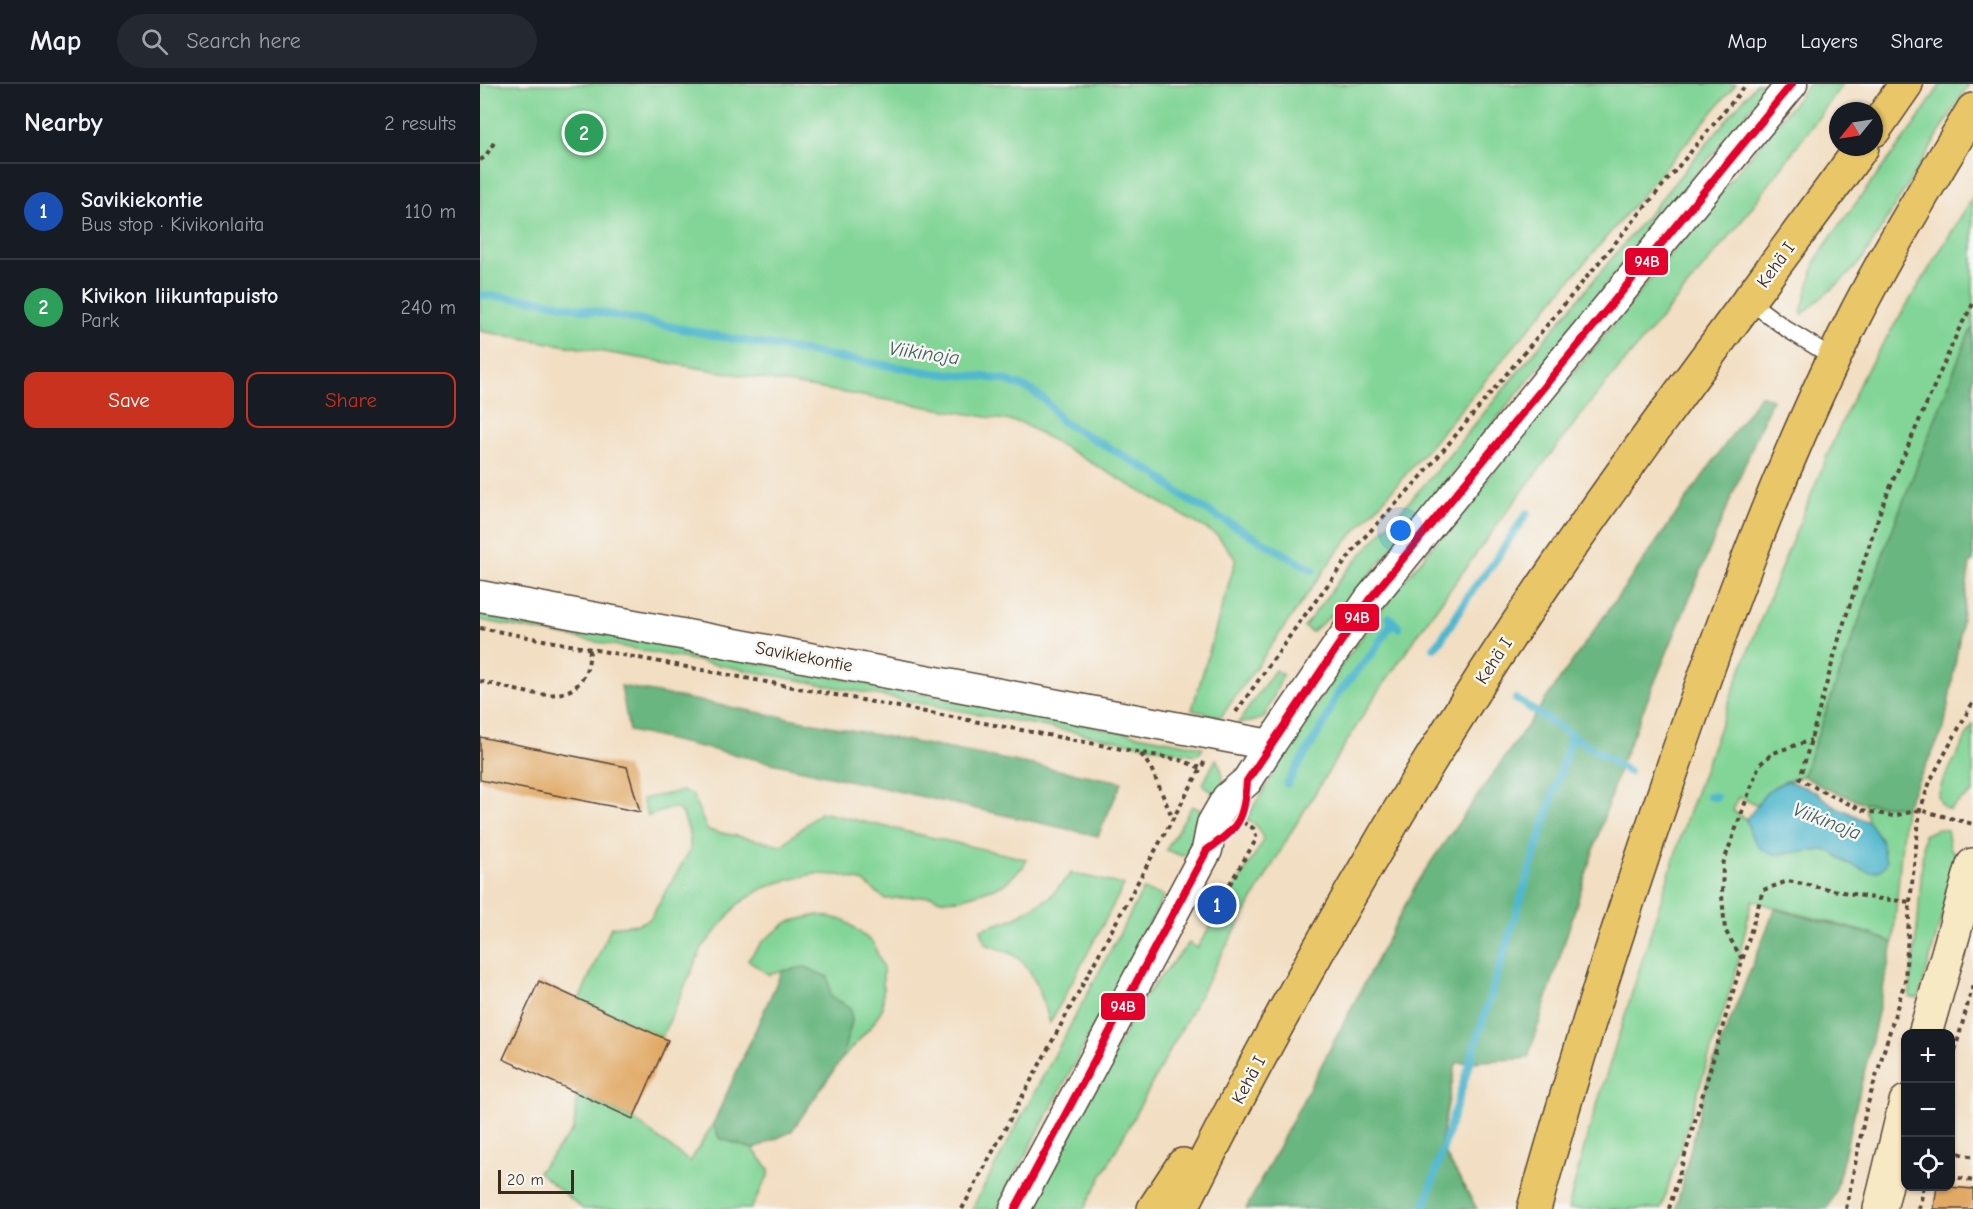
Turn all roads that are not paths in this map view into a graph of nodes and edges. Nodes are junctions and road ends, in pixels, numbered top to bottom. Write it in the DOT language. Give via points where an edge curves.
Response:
graph roads {
  1 [pos="1792,84"];
  2 [pos="1906,84"];
  3 [pos="1973,110"];
  4 [pos="1883,117"];
  5 [pos="1855,156"];
  6 [pos="1749,301"];
  7 [pos="1834,358"];
  8 [pos="480,596"];
  9 [pos="1270,745"];
  10 [pos="1971,872"];
  11 [pos="1291,1000"];
  12 [pos="1926,1029"];
  13 [pos="1901,1119"];
  14 [pos="1015,1209"];
  15 [pos="1154,1209"];
  16 [pos="1180,1209"];
  17 [pos="1534,1209"];
  18 [pos="1880,1209"];
  1 -- 9 [label="street" via="1369,600"];
  2 -- 4 [label="highway"];
  3 -- 7 [label="highway" via="1887,256"];
  5 -- 6 [label="highway, Kehä I"];
  6 -- 7 [label="lane"];
  6 -- 11 [label="highway, Kehä I" via="1551,574 1382,841"];
  7 -- 17 [label="highway" via="1790,454 1694,704 1627,902"];
  8 -- 9 [label="street, Savikiekontie"];
  9 -- 14 [label="street" via="1247,781 1227,798 1212,825 1208,850"];
  10 -- 12 [label="street"];
  11 -- 15 [label="highway"];
  11 -- 16 [label="highway, Kehä I"];
  13 -- 18 [label="street"];
}
